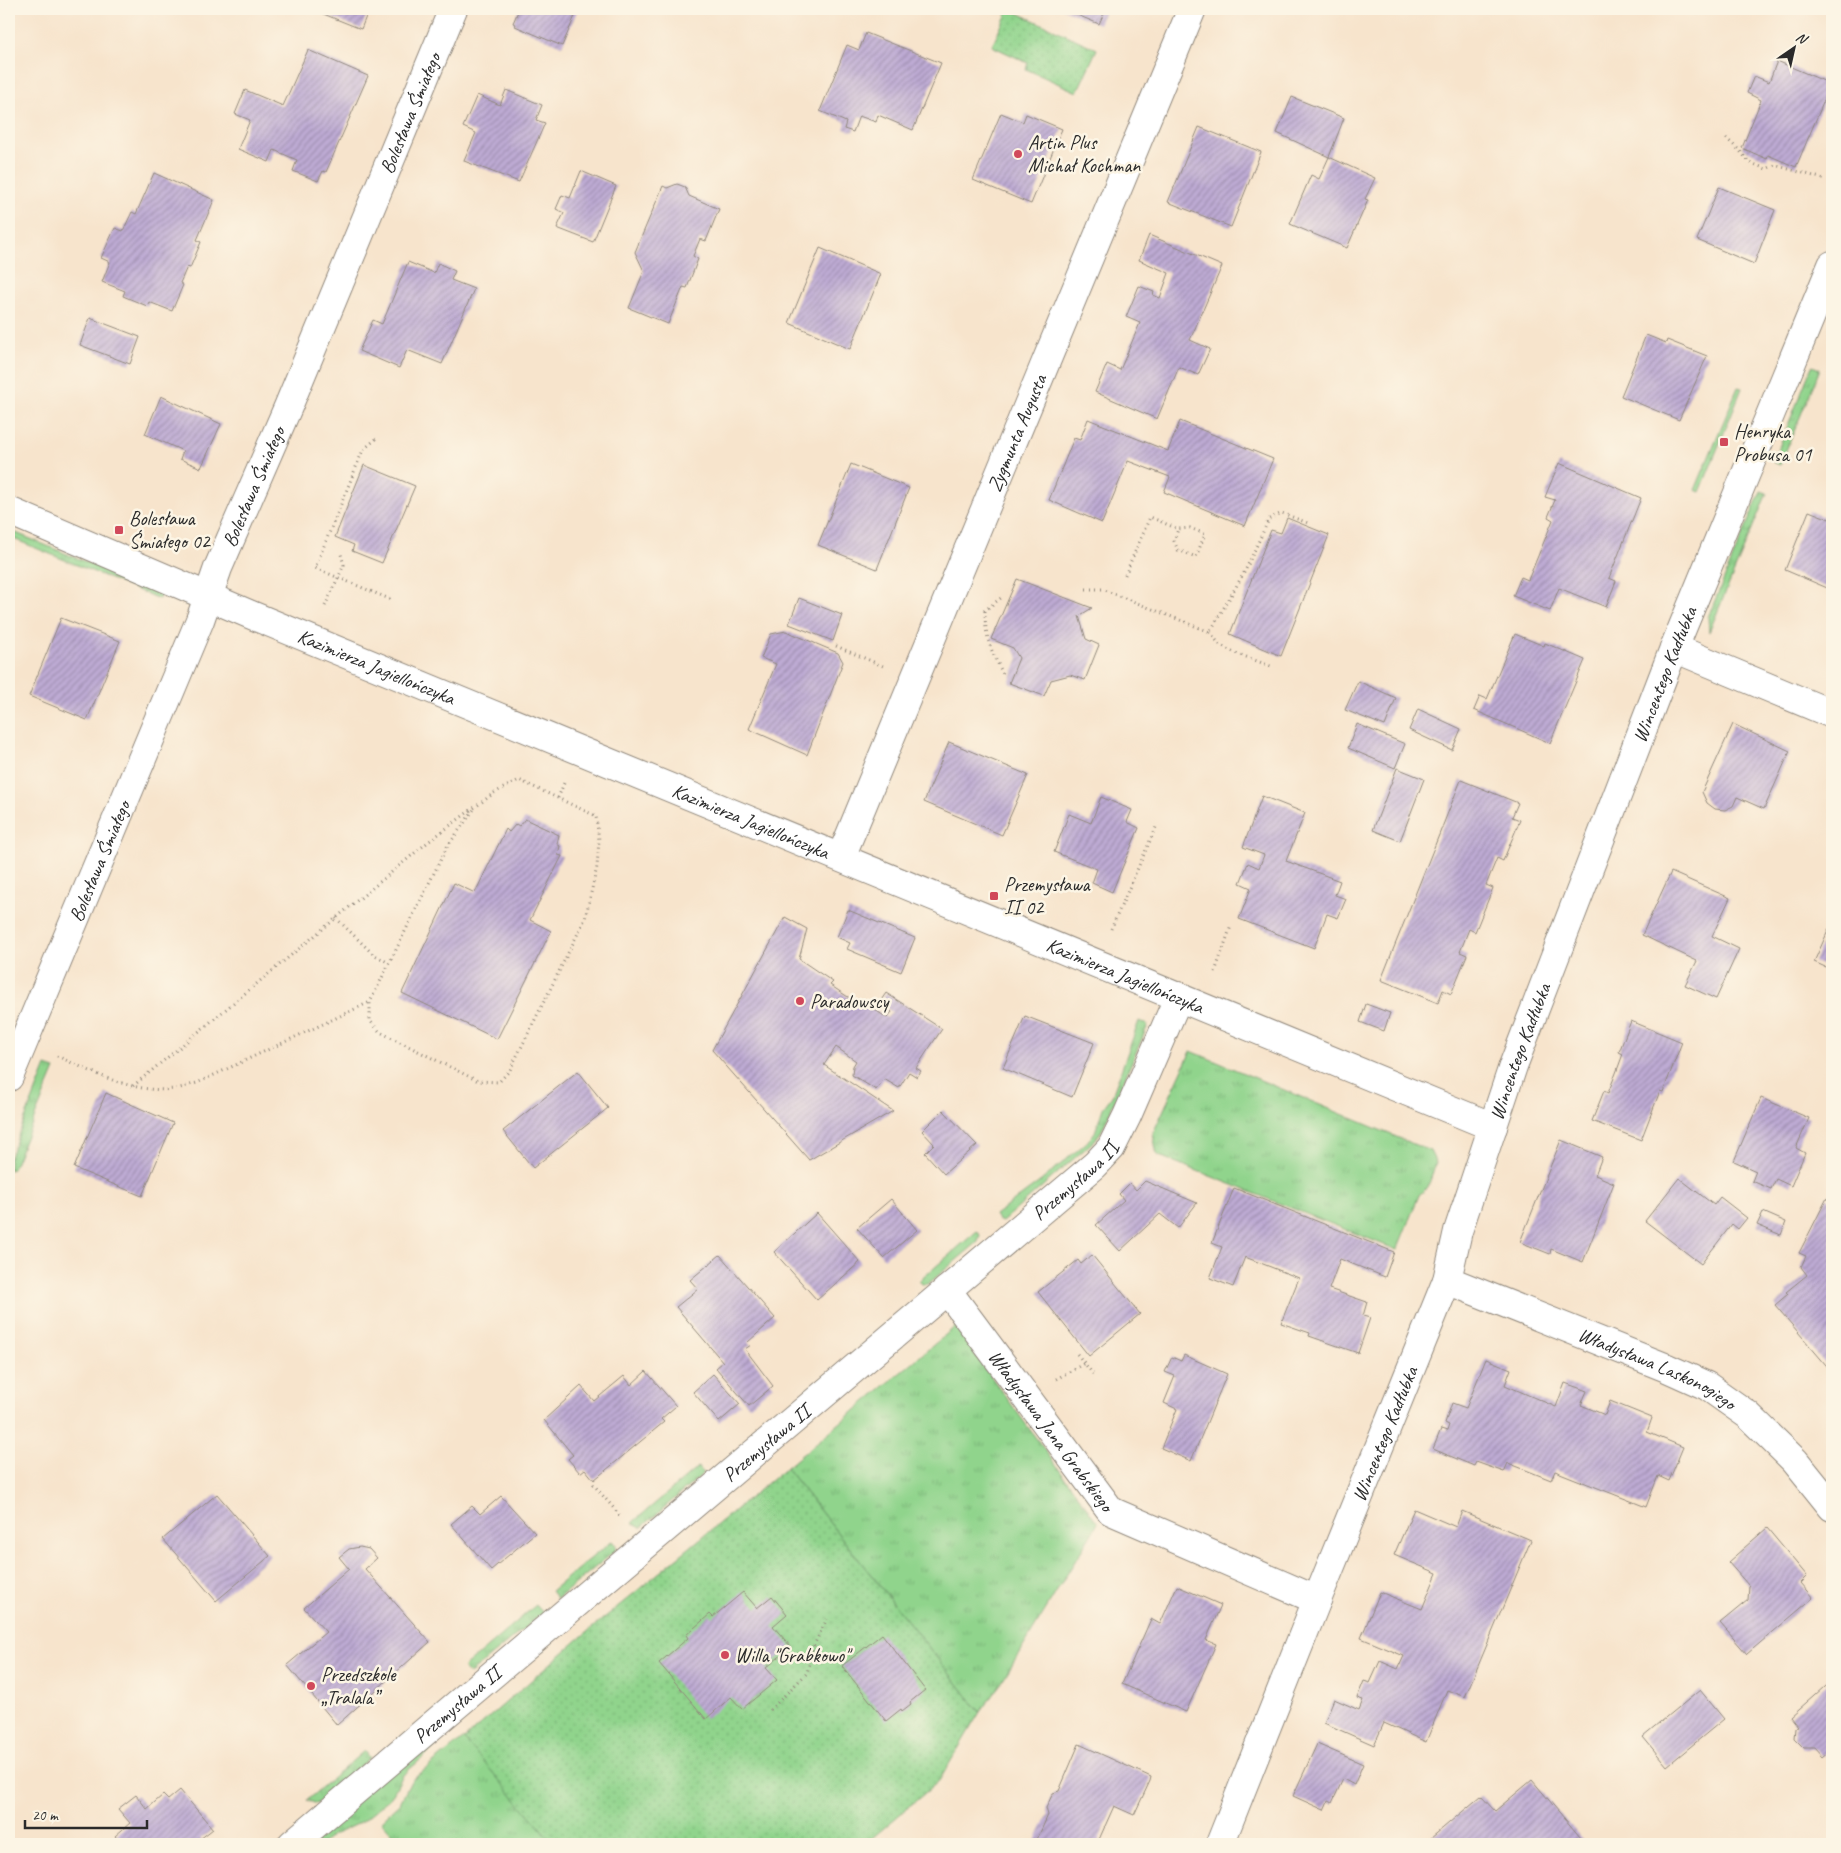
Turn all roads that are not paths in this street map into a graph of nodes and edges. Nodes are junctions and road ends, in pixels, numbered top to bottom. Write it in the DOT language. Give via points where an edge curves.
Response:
graph roads {
  1 [pos="453,9"];
  2 [pos="1192,9"];
  3 [pos="1832,265"];
  4 [pos="9,511"];
  5 [pos="208,595"];
  6 [pos="1674,648"];
  7 [pos="1832,714"];
  8 [pos="841,857"];
  9 [pos="1179,996"];
  10 [pos="9,1077"];
  11 [pos="1493,1126"];
  12 [pos="1447,1280"];
  13 [pos="947,1290"];
  14 [pos="1832,1506"];
  15 [pos="1317,1600"];
  16 [pos="292,1844"];
  17 [pos="1220,1844"];
  1 -- 5 [label="street, Bolesława Śmiałego"];
  2 -- 8 [label="street, Zygmunta Augusta"];
  3 -- 6 [label="street, Wincentego Kadłubka"];
  4 -- 5 [label="street, Kazimierza Jagiellończyka"];
  5 -- 8 [label="street, Kazimierza Jagiellończyka"];
  5 -- 10 [label="street, Bolesława Śmiałego"];
  6 -- 7 [label="street"];
  6 -- 11 [label="street, Wincentego Kadłubka"];
  8 -- 9 [label="street, Kazimierza Jagiellończyka"];
  9 -- 11 [label="street, Kazimierza Jagiellończyka"];
  9 -- 13 [label="street, Przemysława II" via="1111,1148"];
  11 -- 12 [label="street, Wincentego Kadłubka" via="1458,1231"];
  12 -- 14 [label="street, Władysława Laskonogiego" via="1707,1386 1748,1415 1795,1461"];
  12 -- 15 [label="street, Wincentego Kadłubka"];
  13 -- 15 [label="street, Władysława Jana Grabskiego" via="1111,1511"];
  13 -- 16 [label="street, Przemysława II"];
  15 -- 17 [label="street, Wincentego Kadłubka"];
}
